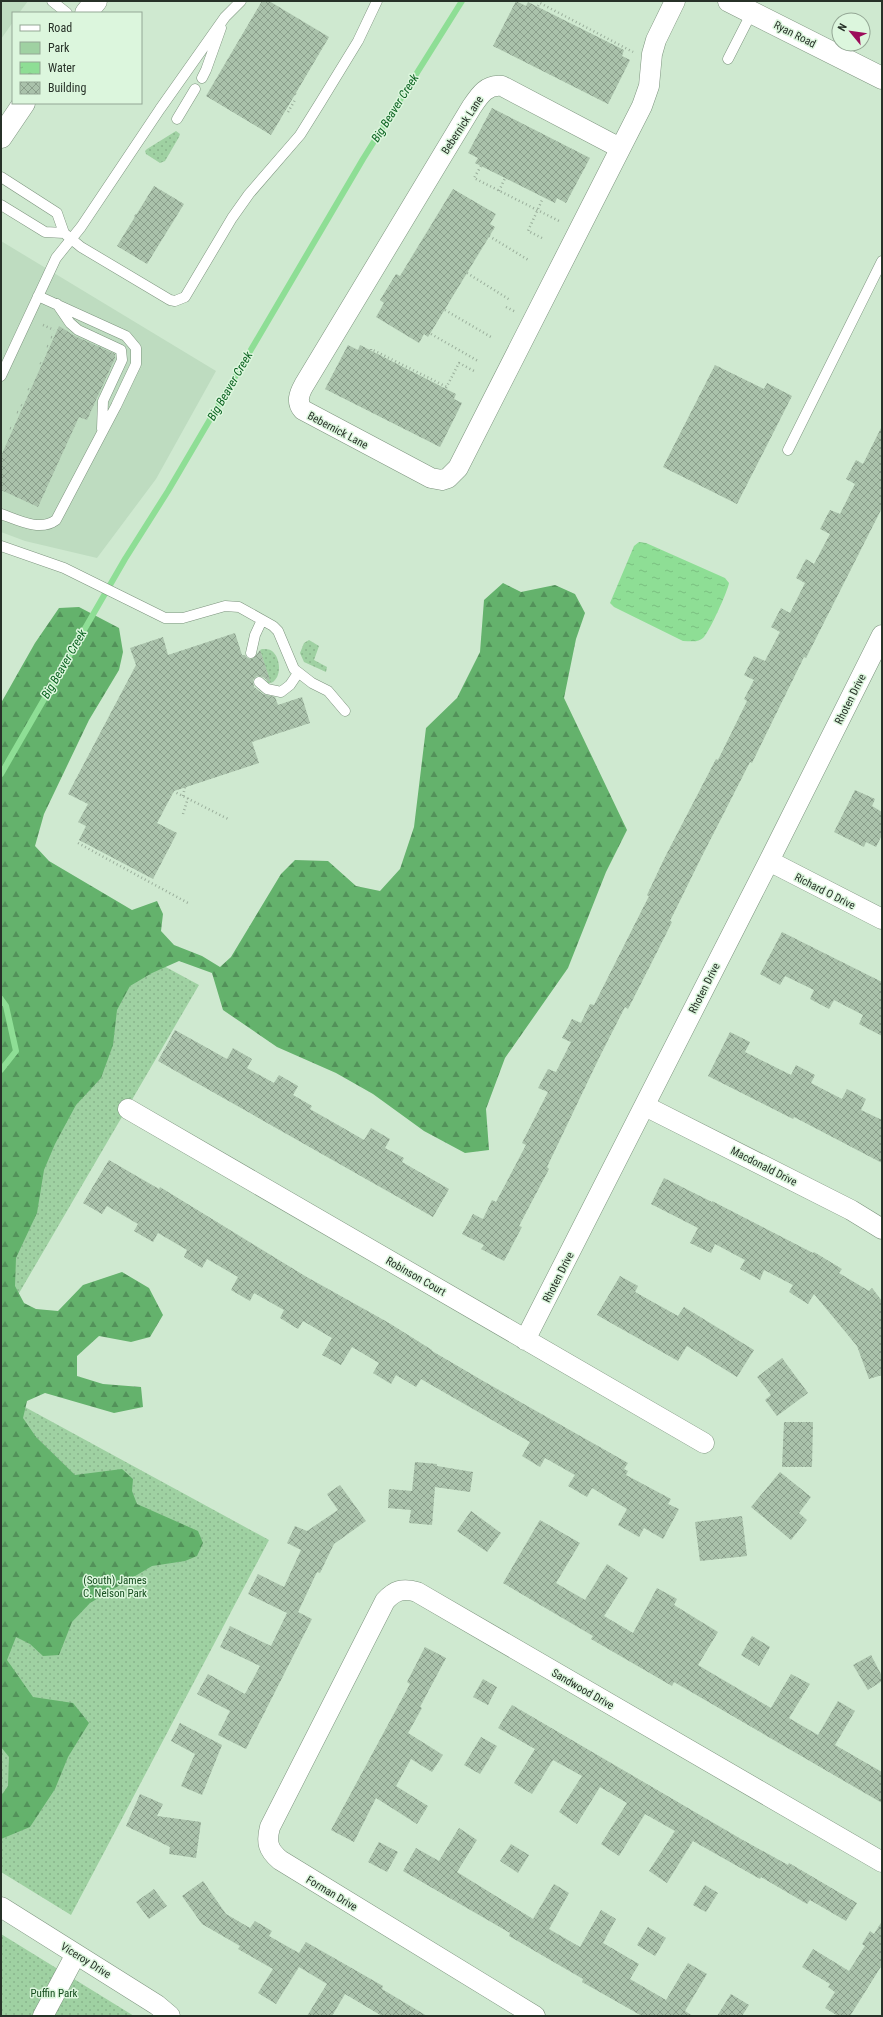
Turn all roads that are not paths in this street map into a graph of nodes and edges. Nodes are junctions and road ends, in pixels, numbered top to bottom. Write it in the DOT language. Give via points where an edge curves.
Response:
graph roads {
  1 [pos="52,1"];
  2 [pos="96,1"];
  3 [pos="241,1"];
  4 [pos="377,1"];
  5 [pos="675,1"];
  6 [pos="729,1"];
  7 [pos="66,12"];
  8 [pos="87,12"];
  9 [pos="752,12"];
  10 [pos="225,17"];
  11 [pos="728,59"];
  12 [pos="202,78"];
  13 [pos="882,78"];
  14 [pos="195,89"];
  15 [pos="23,104"];
  16 [pos="177,119"];
  17 [pos="1,137"];
  18 [pos="620,148"];
  19 [pos="1,177"];
  20 [pos="1,205"];
  21 [pos="68,236"];
  22 [pos="882,261"];
  23 [pos="38,296"];
  24 [pos="57,304"];
  25 [pos="4,359"];
  26 [pos="1,376"];
  27 [pos="102,433"];
  28 [pos="788,450"];
  29 [pos="1,514"];
  30 [pos="1,546"];
  31 [pos="262,620"];
  32 [pos="882,635"];
  33 [pos="251,653"];
  34 [pos="298,673"];
  35 [pos="259,682"];
  36 [pos="345,711"];
  37 [pos="769,861"];
  38 [pos="882,919"];
  39 [pos="645,1106"];
  40 [pos="128,1109"];
  41 [pos="882,1230"];
  42 [pos="525,1340"];
  43 [pos="704,1443"];
  44 [pos="332,1705"];
  45 [pos="882,1862"];
  46 [pos="1,1908"];
  47 [pos="76,1954"];
  48 [pos="43,2016"];
  49 [pos="170,2016"];
  50 [pos="535,2016"];
  1 -- 7 [label="lane"];
  2 -- 8 [label="main road"];
  3 -- 10 [label="lane"];
  4 -- 21 [label="lane" via="358,41 300,135 236,212 185,297 170,300 81,247"];
  5 -- 18 [label="street, Bebernick Lane" via="652,54 646,95"];
  6 -- 9 [label="main road, Ryan Road"];
  9 -- 11 [label="lane"];
  9 -- 13 [label="main road, Ryan Road"];
  10 -- 12 [label="lane"];
  10 -- 21 [label="lane" via="81,227"];
  14 -- 16 [label="lane"];
  15 -- 17 [label="main road"];
  18 -- 18 [label="street, Bebernick Lane" via="454,473 442,480 431,478 300,407 299,397 304,385 471,108 485,90 490,86 502,86"];
  19 -- 21 [label="lane" via="57,212"];
  20 -- 21 [label="lane" via="44,232"];
  21 -- 23 [label="lane"];
  22 -- 28 [label="lane"];
  23 -- 24 [label="lane"];
  23 -- 25 [label="lane"];
  24 -- 27 [label="lane" via="78,330 122,350 122,360 103,401"];
  24 -- 27 [label="lane" via="126,336 136,348 136,364"];
  25 -- 26 [label="lane"];
  27 -- 29 [label="lane" via="56,520 38,526"];
  30 -- 31 [label="lane" via="64,568 165,618 183,618 232,606 239,607"];
  31 -- 33 [label="lane" via="255,634"];
  31 -- 34 [label="lane" via="278,631"];
  32 -- 37 [label="street, Rhoten Drive"];
  34 -- 35 [label="lane" via="290,685 281,692 267,689"];
  34 -- 36 [label="lane" via="328,691"];
  37 -- 38 [label="street, Richard O Drive"];
  37 -- 39 [label="street, Rhoten Drive"];
  39 -- 41 [label="street, Macdonald Drive" via="851,1210"];
  39 -- 42 [label="street, Rhoten Drive"];
  40 -- 42 [label="street, Robinson Court"];
  42 -- 43 [label="street, Robinson Court"];
  44 -- 45 [label="street, Sandwood Drive" via="385,1601 391,1594 406,1589"];
  44 -- 50 [label="street, Forman Drive" via="270,1827 268,1846 273,1854"];
  46 -- 47 [label="street, Viceroy Drive"];
  47 -- 48 [label="street"];
  47 -- 49 [label="street, Viceroy Drive" via="157,2005"];
}
